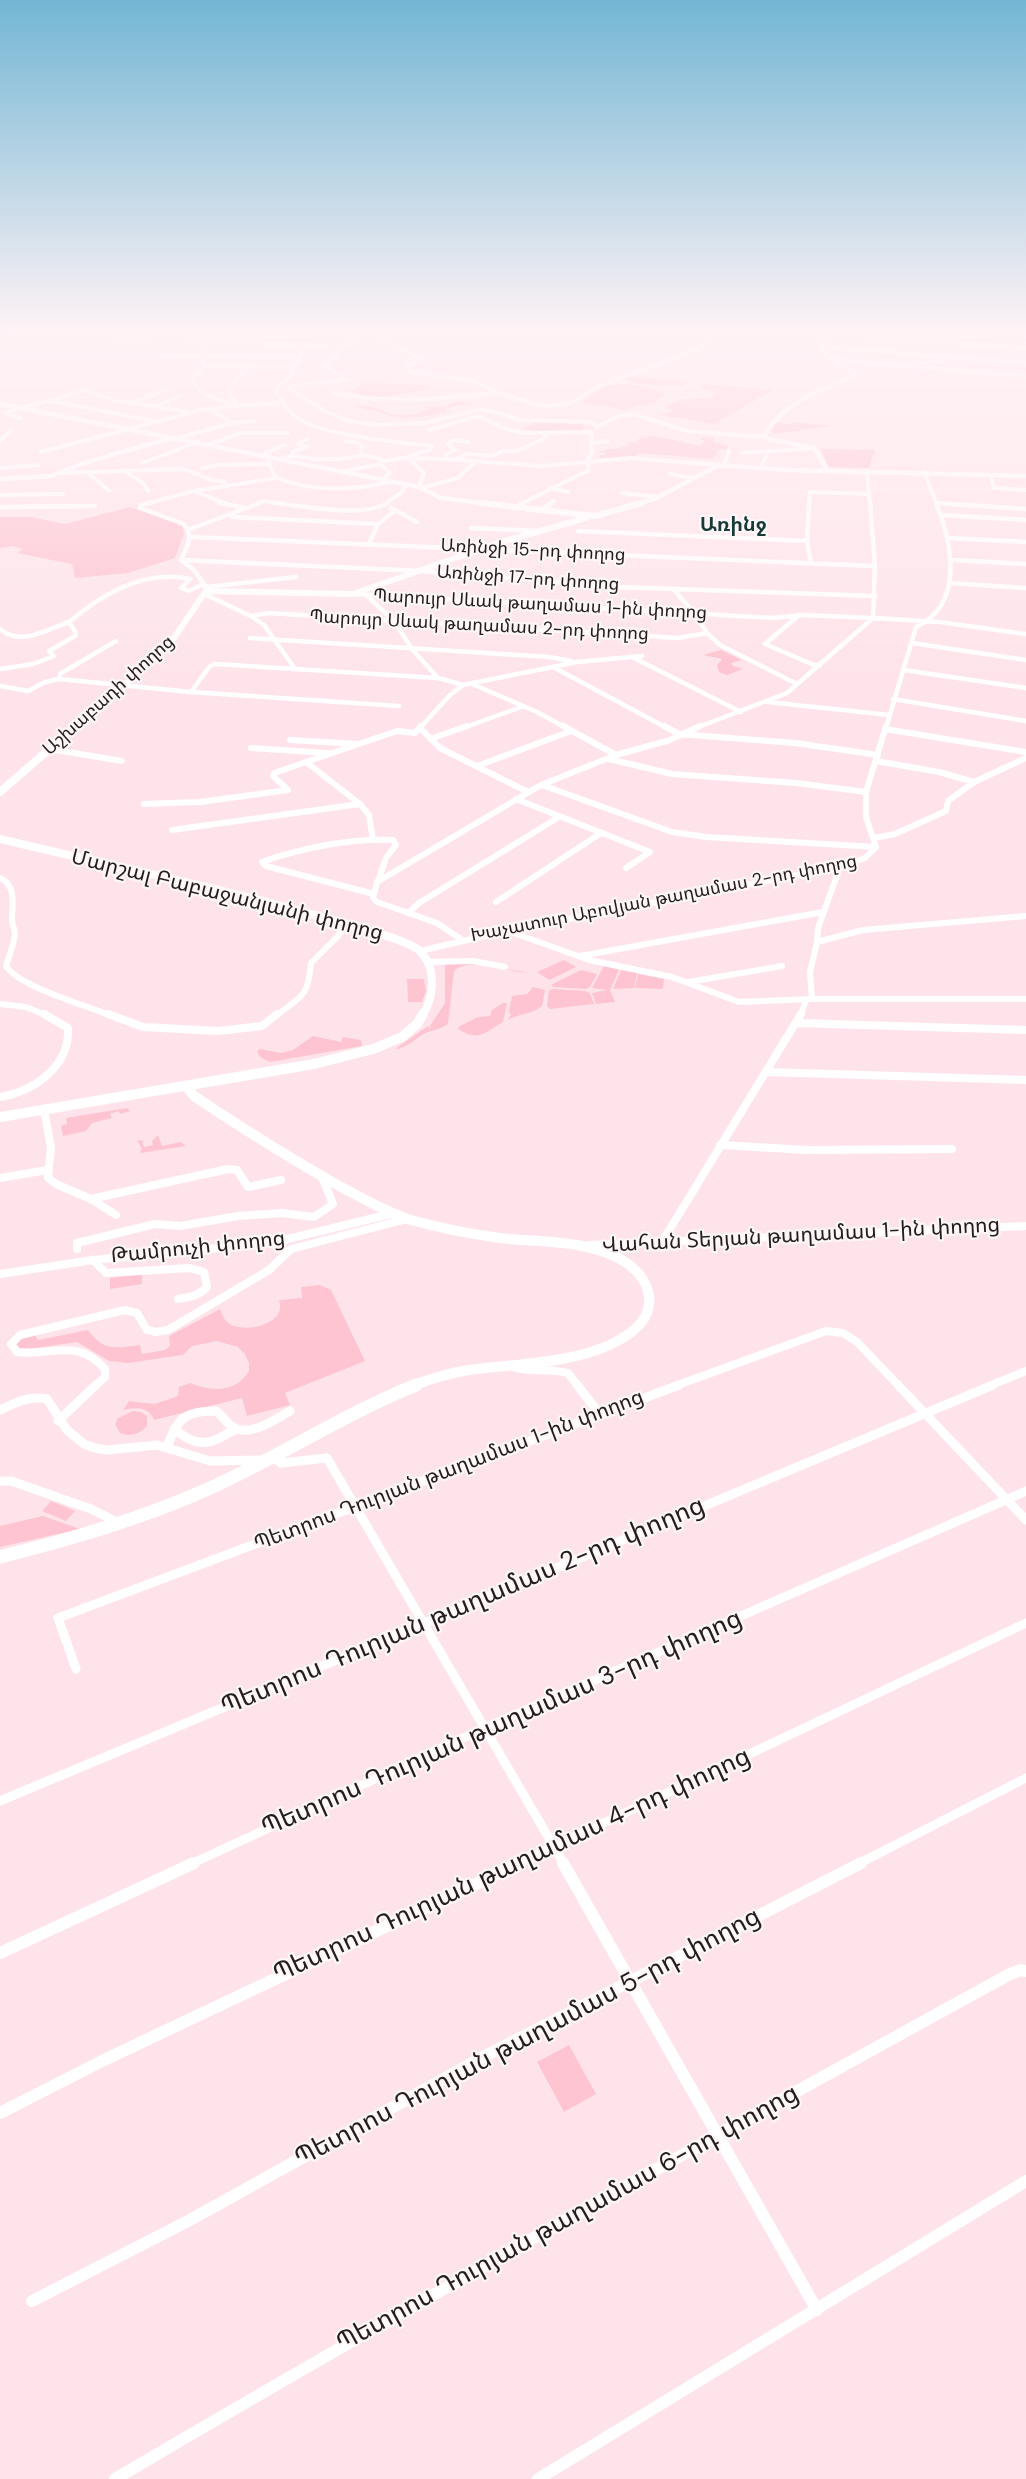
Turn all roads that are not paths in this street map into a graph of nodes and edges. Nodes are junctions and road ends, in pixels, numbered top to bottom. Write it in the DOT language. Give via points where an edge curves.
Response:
graph roads {
  1 [pos="66,446"];
  2 [pos="148,446"];
  3 [pos="188,446"];
  4 [pos="218,446"];
  5 [pos="282,446"];
  6 [pos="304,446"];
  7 [pos="361,446"];
  8 [pos="429,446"];
  9 [pos="448,446"];
  10 [pos="529,446"];
  11 [pos="592,446"];
  12 [pos="804,446"];
  13 [pos="815,448"];
  14 [pos="769,450"];
  15 [pos="729,451"];
  16 [pos="41,452"];
  17 [pos="742,453"];
  18 [pos="261,455"];
  19 [pos="362,455"];
  20 [pos="270,456"];
  21 [pos="292,456"];
  22 [pos="403,458"];
  23 [pos="281,459"];
  24 [pos="409,459"];
  25 [pos="447,459"];
  26 [pos="455,460"];
  27 [pos="587,460"];
  28 [pos="475,462"];
  29 [pos="142,463"];
  30 [pos="268,464"];
  31 [pos="39,465"];
  32 [pos="722,465"];
  33 [pos="0,468"];
  34 [pos="202,468"];
  35 [pos="760,469"];
  36 [pos="123,470"];
  37 [pos="827,470"];
  38 [pos="867,471"];
  39 [pos="62,472"];
  40 [pos="342,472"];
  41 [pos="924,472"];
  42 [pos="89,473"];
  43 [pos="670,474"];
  44 [pos="991,476"];
  45 [pos="1026,476"];
  46 [pos="276,478"];
  47 [pos="692,478"];
  48 [pos="0,479"];
  49 [pos="382,480"];
  50 [pos="392,482"];
  51 [pos="239,484"];
  52 [pos="406,484"];
  53 [pos="420,488"];
  54 [pos="549,488"];
  55 [pos="1026,490"];
  56 [pos="109,491"];
  57 [pos="148,491"];
  58 [pos="194,491"];
  59 [pos="568,492"];
  60 [pos="622,493"];
  61 [pos="63,494"];
  62 [pos="869,494"];
  63 [pos="0,495"];
  64 [pos="658,496"];
  65 [pos="554,501"];
  66 [pos="936,503"];
  67 [pos="384,505"];
  68 [pos="95,506"];
  69 [pos="0,507"];
  70 [pos="248,508"];
  71 [pos="513,508"];
  72 [pos="1026,509"];
  73 [pos="396,510"];
  74 [pos="539,511"];
  75 [pos="941,515"];
  76 [pos="595,516"];
  77 [pos="227,517"];
  78 [pos="581,519"];
  79 [pos="1026,520"];
  80 [pos="417,522"];
  81 [pos="378,524"];
  82 [pos="471,528"];
  83 [pos="190,529"];
  84 [pos="542,531"];
  85 [pos="191,537"];
  86 [pos="948,538"];
  87 [pos="807,541"];
  88 [pos="1026,542"];
  89 [pos="369,544"];
  90 [pos="483,548"];
  91 [pos="181,560"];
  92 [pos="953,560"];
  93 [pos="812,563"];
  94 [pos="1026,564"];
  95 [pos="875,566"];
  96 [pos="422,571"];
  97 [pos="296,577"];
  98 [pos="948,583"];
  99 [pos="1026,588"];
  100 [pos="673,589"];
  101 [pos="206,591"];
  102 [pos="353,594"];
  103 [pos="366,595"];
  104 [pos="875,596"];
  105 [pos="695,614"];
  106 [pos="799,615"];
  107 [pos="251,616"];
  108 [pos="873,618"];
  109 [pos="394,621"];
  110 [pos="69,622"];
  111 [pos="929,622"];
  112 [pos="0,629"];
  113 [pos="707,633"];
  114 [pos="1026,634"];
  115 [pos="250,638"];
  116 [pos="274,639"];
  117 [pos="117,641"];
  118 [pos="912,643"];
  119 [pos="412,649"];
  120 [pos="642,656"];
  121 [pos="632,657"];
  122 [pos="1026,660"];
  123 [pos="577,662"];
  124 [pos="820,665"];
  125 [pos="553,667"];
  126 [pos="0,669"];
  127 [pos="295,669"];
  128 [pos="904,670"];
  129 [pos="438,678"];
  130 [pos="59,679"];
  131 [pos="471,683"];
  132 [pos="797,684"];
  133 [pos="463,685"];
  134 [pos="125,686"];
  135 [pos="0,687"];
  136 [pos="1026,688"];
  137 [pos="191,692"];
  138 [pos="893,699"];
  139 [pos="766,702"];
  140 [pos="399,706"];
  141 [pos="524,706"];
  142 [pos="741,712"];
  143 [pos="889,715"];
  144 [pos="1026,721"];
  145 [pos="420,728"];
  146 [pos="885,729"];
  147 [pos="571,731"];
  148 [pos="679,734"];
  149 [pos="430,739"];
  150 [pos="290,740"];
  151 [pos="362,744"];
  152 [pos="251,748"];
  153 [pos="50,749"];
  154 [pos="1026,752"];
  155 [pos="335,753"];
  156 [pos="616,755"];
  157 [pos="877,758"];
  158 [pos="1026,758"];
  159 [pos="609,759"];
  160 [pos="122,761"];
  161 [pos="306,762"];
  162 [pos="477,766"];
  163 [pos="974,782"];
  164 [pos="541,785"];
  165 [pos="0,792"];
  166 [pos="528,792"];
  167 [pos="866,792"];
  168 [pos="516,799"];
  169 [pos="144,804"];
  170 [pos="360,804"];
  171 [pos="559,817"];
  172 [pos="172,830"];
  173 [pos="601,833"];
  174 [pos="0,838"];
  175 [pos="874,838"];
  176 [pos="374,840"];
  177 [pos="876,847"];
  178 [pos="840,867"];
  179 [pos="626,868"];
  180 [pos="0,878"];
  181 [pos="377,882"];
  182 [pos="374,894"];
  183 [pos="496,902"];
  184 [pos="823,912"];
  185 [pos="408,913"];
  186 [pos="1026,916"];
  187 [pos="347,923"];
  188 [pos="506,931"];
  189 [pos="462,940"];
  190 [pos="817,942"];
  191 [pos="420,951"];
  192 [pos="580,956"];
  193 [pos="427,962"];
  194 [pos="782,966"];
  195 [pos="505,967"];
  196 [pos="687,983"];
  197 [pos="1026,999"];
  198 [pos="809,1000"];
  199 [pos="0,1004"];
  200 [pos="796,1023"];
  201 [pos="1026,1030"];
  202 [pos="767,1072"];
  203 [pos="1026,1080"];
  204 [pos="186,1086"];
  205 [pos="0,1097"];
  206 [pos="44,1110"];
  207 [pos="0,1117"];
  208 [pos="720,1144"];
  209 [pos="952,1149"];
  210 [pos="47,1174"];
  211 [pos="322,1177"];
  212 [pos="0,1178"];
  213 [pos="281,1180"];
  214 [pos="91,1199"];
  215 [pos="395,1214"];
  216 [pos="116,1215"];
  217 [pos="409,1219"];
  218 [pos="1026,1226"];
  219 [pos="662,1242"];
  220 [pos="575,1246"];
  221 [pos="77,1249"];
  222 [pos="93,1260"];
  223 [pos="0,1274"];
  224 [pos="178,1299"];
  225 [pos="507,1364"];
  226 [pos="1026,1371"];
  227 [pos="0,1410"];
  228 [pos="290,1411"];
  229 [pos="599,1413"];
  230 [pos="927,1414"];
  231 [pos="58,1421"];
  232 [pos="174,1429"];
  233 [pos="236,1429"];
  234 [pos="167,1447"];
  235 [pos="269,1457"];
  236 [pos="0,1481"];
  237 [pos="1026,1491"];
  238 [pos="1007,1501"];
  239 [pos="355,1508"];
  240 [pos="1026,1520"];
  241 [pos="122,1525"];
  242 [pos="0,1557"];
  243 [pos="423,1622"];
  244 [pos="1026,1623"];
  245 [pos="76,1669"];
  246 [pos="485,1728"];
  247 [pos="1026,1778"];
  248 [pos="0,1801"];
  249 [pos="554,1847"];
  250 [pos="0,1953"];
  251 [pos="1026,1971"];
  252 [pos="630,1982"];
  253 [pos="0,2113"];
  254 [pos="716,2135"];
  255 [pos="1026,2181"];
  256 [pos="33,2301"];
  257 [pos="816,2310"];
  258 [pos="115,2479"];
  259 [pos="538,2479"];
  1 -- 16 [label="street"];
  2 -- 39 [label="street"];
  3 -- 29 [label="street"];
  4 -- 18 [label="street"];
  5 -- 18 [label="street"];
  6 -- 21 [label="street" via="307,447 292,452"];
  7 -- 19 [label="street"];
  8 -- 22 [label="street" via="429,450"];
  9 -- 25 [label="street" via="455,451 445,455"];
  10 -- 26 [label="street" via="492,456 468,454"];
  11 -- 27 [label="street"];
  12 -- 13 [label="street"];
  13 -- 14 [label="street"];
  13 -- 37 [label="street"];
  14 -- 17 [label="street"];
  14 -- 35 [label="street"];
  15 -- 32 [label="street"];
  18 -- 20 [label="street"];
  19 -- 21 [label="street" via="326,459"];
  19 -- 22 [label="street" via="385,461"];
  20 -- 23 [label="street"];
  20 -- 30 [label="street"];
  21 -- 23 [label="street"];
  22 -- 24 [label="street"];
  23 -- 40 [label="street"];
  24 -- 25 [label="street"];
  24 -- 53 [label="street" via="424,473"];
  25 -- 26 [label="street"];
  26 -- 28 [label="street"];
  27 -- 28 [label="street" via="543,466"];
  27 -- 32 [label="street" via="647,459"];
  27 -- 54 [label="street" via="589,470"];
  28 -- 53 [label="street" via="455,480"];
  30 -- 34 [label="street"];
  30 -- 46 [label="street"];
  31 -- 33 [label="street"];
  32 -- 35 [label="street"];
  32 -- 47 [label="street"];
  35 -- 37 [label="street"];
  36 -- 42 [label="street"];
  36 -- 51 [label="street" via="190,470 208,481"];
  36 -- 57 [label="street"];
  37 -- 38 [label="street"];
  38 -- 41 [label="street"];
  38 -- 62 [label="street"];
  39 -- 42 [label="street"];
  39 -- 48 [label="street" via="42,478"];
  40 -- 49 [label="street"];
  40 -- 49 [label="street" via="380,464 390,471"];
  41 -- 44 [label="street"];
  41 -- 66 [label="street"];
  42 -- 56 [label="street"];
  43 -- 47 [label="street"];
  44 -- 45 [label="street"];
  44 -- 55 [label="street" via="994,488"];
  46 -- 50 [label="street" via="323,488"];
  46 -- 51 [label="street"];
  47 -- 64 [label="street"];
  49 -- 50 [label="street"];
  50 -- 52 [label="street"];
  51 -- 58 [label="street"];
  52 -- 53 [label="street"];
  52 -- 67 [label="street" via="402,492"];
  53 -- 71 [label="street" via="441,498"];
  54 -- 59 [label="street"];
  54 -- 71 [label="street"];
  58 -- 70 [label="street" via="217,502"];
  58 -- 83 [label="street" via="151,501 140,508"];
  60 -- 64 [label="street"];
  61 -- 63 [label="street"];
  62 -- 87 [label="street" via="810,492"];
  62 -- 95 [label="street"];
  64 -- 76 [label="street"];
  65 -- 74 [label="street"];
  66 -- 72 [label="street"];
  66 -- 75 [label="street"];
  67 -- 70 [label="street" via="340,510 264,501"];
  67 -- 73 [label="street"];
  68 -- 69 [label="street"];
  70 -- 77 [label="street"];
  71 -- 74 [label="street"];
  73 -- 80 [label="street"];
  73 -- 81 [label="street"];
  74 -- 76 [label="street"];
  75 -- 79 [label="street"];
  75 -- 86 [label="street"];
  76 -- 78 [label="street"];
  77 -- 81 [label="street"];
  77 -- 83 [label="street"];
  78 -- 84 [label="street"];
  78 -- 87 [label="street" via="579,531"];
  81 -- 89 [label="street"];
  82 -- 84 [label="street"];
  83 -- 85 [label="street"];
  84 -- 90 [label="street"];
  85 -- 89 [label="street, Առինջի 15-րդ փողոց"];
  85 -- 91 [label="street"];
  86 -- 88 [label="street"];
  86 -- 92 [label="street"];
  87 -- 93 [label="street"];
  89 -- 90 [label="street, Առինջի 15-րդ փողոց"];
  90 -- 93 [label="street, Առինջի 15-րդ փողոց"];
  90 -- 96 [label="street"];
  91 -- 96 [label="street, Առինջի 17-րդ փողոց"];
  91 -- 101 [label="street" via="194,570"];
  92 -- 94 [label="street"];
  92 -- 98 [label="street"];
  93 -- 95 [label="street, Առինջի 15-րդ փողոց"];
  95 -- 104 [label="street"];
  96 -- 100 [label="street, Առինջի 17-րդ փողոց"];
  96 -- 102 [label="street"];
  97 -- 101 [label="street"];
  98 -- 99 [label="street"];
  98 -- 111 [label="street" via="940,611"];
  100 -- 104 [label="street, Առինջի 17-րդ փողոց"];
  100 -- 105 [label="street"];
  101 -- 102 [label="street, Պարույր Սևակ թաղամաս 1-ին փողոց"];
  101 -- 107 [label="street"];
  101 -- 110 [label="street" via="201,585 186,591 181,588 189,578 153,577 133,582"];
  101 -- 134 [label="street, Աշխաբադի փողոց" via="172,643"];
  102 -- 103 [label="street, Պարույր Սևակ թաղամաս 1-ին փողոց"];
  103 -- 105 [label="street, Պարույր Սևակ թաղամաս 1-ին փողոց"];
  103 -- 109 [label="street"];
  104 -- 108 [label="street"];
  105 -- 106 [label="street, Պարույր Սևակ թաղամաս 1-ին փողոց" via="772,618"];
  105 -- 113 [label="street"];
  106 -- 108 [label="street, Պարույր Սևակ թաղամաս 1-ին փողոց"];
  106 -- 124 [label="street" via="765,644"];
  107 -- 109 [label="street, Պարույր Սևակ թաղամաս 2-րդ փողոց" via="268,613"];
  107 -- 116 [label="street"];
  108 -- 111 [label="street, Պարույր Սևակ թաղամաս 1-ին փողոց"];
  108 -- 124 [label="street"];
  109 -- 113 [label="street, Պարույր Սևակ թաղամաս 2-րդ փողոց" via="678,638"];
  109 -- 119 [label="street"];
  110 -- 112 [label="street" via="29,636 6,634"];
  110 -- 126 [label="street" via="75,636 49,651 54,656"];
  111 -- 114 [label="street, Պարույր Սևակ թաղամաս 1-ին փողոց"];
  111 -- 118 [label="street, Խաչատուր Աբովյան թաղամաս 2-րդ փողոց" via="916,627"];
  113 -- 132 [label="street" via="720,645"];
  115 -- 116 [label="street"];
  116 -- 119 [label="street"];
  116 -- 127 [label="street"];
  117 -- 130 [label="street" via="60,674"];
  118 -- 122 [label="street"];
  118 -- 128 [label="street, Խաչատուր Աբովյան թաղամաս 2-րդ փողոց"];
  119 -- 123 [label="street"];
  119 -- 129 [label="street"];
  120 -- 121 [label="street"];
  121 -- 123 [label="street"];
  121 -- 142 [label="street"];
  123 -- 125 [label="street"];
  124 -- 132 [label="street"];
  125 -- 131 [label="street"];
  125 -- 148 [label="street"];
  127 -- 129 [label="street"];
  127 -- 137 [label="street" via="215,664 208,667"];
  128 -- 136 [label="street"];
  128 -- 138 [label="street, Խաչատուր Աբովյան թաղամաս 2-րդ փողոց"];
  129 -- 133 [label="street"];
  130 -- 134 [label="street"];
  130 -- 135 [label="street" via="28,691"];
  131 -- 133 [label="street"];
  131 -- 141 [label="street"];
  132 -- 139 [label="street"];
  133 -- 145 [label="street"];
  134 -- 137 [label="street"];
  134 -- 153 [label="street, Աշխաբադի փողոց"];
  137 -- 140 [label="street"];
  138 -- 143 [label="street, Խաչատուր Աբովյան թաղամաս 2-րդ փողոց"];
  138 -- 144 [label="street"];
  139 -- 142 [label="street"];
  139 -- 143 [label="street"];
  141 -- 147 [label="street"];
  141 -- 149 [label="street"];
  142 -- 148 [label="street"];
  143 -- 146 [label="street, Խաչատուր Աբովյան թաղամաս 2-րդ փողոց"];
  145 -- 149 [label="street"];
  145 -- 151 [label="street" via="415,733 397,731"];
  146 -- 154 [label="street"];
  146 -- 157 [label="street, Խաչատուր Աբովյան թաղամաս 2-րդ փողոց"];
  147 -- 156 [label="street"];
  147 -- 162 [label="street"];
  148 -- 156 [label="street"];
  148 -- 157 [label="street" via="795,743"];
  149 -- 162 [label="street"];
  150 -- 151 [label="street"];
  151 -- 155 [label="street"];
  152 -- 155 [label="street"];
  153 -- 160 [label="street"];
  153 -- 165 [label="street, Աշխաբադի փողոց"];
  155 -- 161 [label="street"];
  156 -- 159 [label="street"];
  157 -- 163 [label="street"];
  157 -- 167 [label="street, Խաչատուր Աբովյան թաղամաս 2-րդ փողոց"];
  158 -- 163 [label="street"];
  159 -- 164 [label="street"];
  159 -- 167 [label="street" via="672,774"];
  161 -- 169 [label="street" via="274,773 288,790 161,806"];
  161 -- 170 [label="street"];
  162 -- 166 [label="street"];
  163 -- 175 [label="street" via="948,801 946,811 895,834"];
  164 -- 166 [label="street"];
  164 -- 177 [label="street" via="672,832"];
  166 -- 168 [label="street"];
  167 -- 175 [label="street, Խաչատուր Աբովյան թաղամաս 2-րդ փողոց" via="866,817"];
  168 -- 171 [label="street"];
  168 -- 181 [label="street"];
  170 -- 172 [label="street"];
  170 -- 176 [label="street" via="369,815"];
  171 -- 173 [label="street"];
  171 -- 185 [label="street"];
  173 -- 179 [label="street" via="650,852"];
  173 -- 183 [label="street"];
  174 -- 187 [label="street, Մարշալ Բաբաջանյանի փողոց"];
  175 -- 177 [label="street, Խաչատուր Աբովյան թաղամաս 2-րդ փողոց"];
  176 -- 181 [label="street" via="390,839 396,843"];
  176 -- 182 [label="street" via="262,862"];
  177 -- 178 [label="street, Խաչատուր Աբովյան թաղամաս 2-րդ փողոց" via="861,861"];
  178 -- 184 [label="street"];
  178 -- 188 [label="street, Խաչատուր Աբովյան թաղամաս 2-րդ փողոց"];
  180 -- 187 [label="street" via="10,888 14,901 15,932 6,961 9,971 27,984 143,1027 218,1031 262,1026 306,992 311,963"];
  181 -- 182 [label="street"];
  182 -- 185 [label="street" via="377,902"];
  184 -- 190 [label="street"];
  184 -- 192 [label="street"];
  185 -- 189 [label="street" via="437,924"];
  186 -- 190 [label="street" via="863,930"];
  187 -- 191 [label="street, Մարշալ Բաբաջանյանի փողոց"];
  188 -- 189 [label="street, Խաչատուր Աբովյան թաղամաս 2-րդ փողոց"];
  188 -- 192 [label="street"];
  189 -- 191 [label="street, Խաչատուր Աբովյան թաղամաս 2-րդ փողոց"];
  190 -- 198 [label="street"];
  191 -- 193 [label="street"];
  192 -- 196 [label="street"];
  193 -- 195 [label="street" via="473,961"];
  193 -- 204 [label="street" via="433,991 430,1004 417,1024 402,1037 314,1064"];
  194 -- 196 [label="street"];
  196 -- 198 [label="street" via="739,1002"];
  197 -- 198 [label="street"];
  198 -- 200 [label="street"];
  199 -- 205 [label="street" via="14,1003 60,1022 68,1028 69,1044 59,1066 18,1094"];
  200 -- 201 [label="street"];
  200 -- 202 [label="street"];
  202 -- 203 [label="street"];
  202 -- 208 [label="street"];
  204 -- 206 [label="street"];
  204 -- 211 [label="street" via="194,1096"];
  206 -- 207 [label="street"];
  206 -- 210 [label="street" via="51,1148"];
  208 -- 209 [label="street" via="811,1151"];
  208 -- 219 [label="street"];
  210 -- 212 [label="street"];
  210 -- 214 [label="street" via="58,1185"];
  211 -- 215 [label="street"];
  211 -- 221 [label="street" via="333,1204 321,1215 282,1213 180,1226 155,1224 77,1243"];
  213 -- 214 [label="street" via="248,1187 237,1170 228,1169"];
  214 -- 216 [label="street"];
  215 -- 217 [label="street"];
  215 -- 222 [label="street, Թամրուչի փողոց" via="270,1243"];
  217 -- 220 [label="street" via="496,1238"];
  217 -- 231 [label="street" via="291,1249 269,1270 168,1330 147,1330 137,1313 125,1310 20,1335 11,1344 17,1352 74,1348 95,1358 105,1369 105,1377"];
  218 -- 219 [label="street, Վահան Տերյան թաղամաս 1-ին փողոց"];
  219 -- 220 [label="street, Վահան Տերյան թաղամաս 1-ին փողոց"];
  220 -- 225 [label="street" via="615,1258 638,1273 650,1296 645,1318 625,1339 608,1347"];
  222 -- 223 [label="street, Թամրուչի փողոց"];
  222 -- 224 [label="street" via="105,1273 190,1268 204,1272 207,1287 203,1292"];
  225 -- 229 [label="street" via="525,1373 568,1373"];
  225 -- 235 [label="street" via="448,1374 415,1385"];
  226 -- 230 [label="street, Պետրոս Դուրյան թաղամաս 2-րդ փողոց"];
  227 -- 231 [label="street" via="41,1397 47,1399"];
  228 -- 233 [label="street" via="250,1429"];
  229 -- 230 [label="street, Պետրոս Դուրյան թաղամաս 1-ին փողոց" via="826,1331 843,1333 857,1342"];
  229 -- 239 [label="street, Պետրոս Դուրյան թաղամաս 1-ին փողոց"];
  230 -- 238 [label="street"];
  230 -- 243 [label="street, Պետրոս Դուրյան թաղամաս 2-րդ փողոց"];
  231 -- 234 [label="street" via="69,1435 100,1449"];
  232 -- 233 [label="street" via="191,1443 199,1444 214,1442"];
  232 -- 233 [label="street" via="188,1413 202,1411 220,1413"];
  232 -- 234 [label="street"];
  234 -- 235 [label="street" via="211,1462"];
  235 -- 239 [label="street" via="281,1462 327,1458"];
  235 -- 241 [label="street" via="187,1499"];
  236 -- 241 [label="street" via="11,1481 91,1509"];
  237 -- 238 [label="street, Պետրոս Դուրյան թաղամաս 3-րդ փողոց"];
  238 -- 240 [label="street"];
  238 -- 246 [label="street, Պետրոս Դուրյան թաղամաս 3-րդ փողոց"];
  239 -- 243 [label="street"];
  239 -- 245 [label="street, Պետրոս Դուրյան թաղամաս 1-ին փողոց" via="58,1617"];
  241 -- 242 [label="street"];
  243 -- 246 [label="street"];
  243 -- 248 [label="street, Պետրոս Դուրյան թաղամաս 2-րդ փողոց"];
  244 -- 249 [label="street, Պետրոս Դուրյան թաղամաս 4-րդ փողոց"];
  246 -- 249 [label="street"];
  246 -- 250 [label="street, Պետրոս Դուրյան թաղամաս 3-րդ փողոց"];
  247 -- 252 [label="street, Պետրոս Դուրյան թաղամաս 5-րդ փողոց"];
  249 -- 252 [label="street"];
  249 -- 253 [label="street, Պետրոս Դուրյան թաղամաս 4-րդ փողոց"];
  251 -- 254 [label="street, Պետրոս Դուրյան թաղամաս 6-րդ փողոց" via="1010,1974"];
  252 -- 254 [label="street"];
  252 -- 256 [label="street, Պետրոս Դուրյան թաղամաս 5-րդ փողոց" via="485,2056 190,2220"];
  254 -- 257 [label="street"];
  254 -- 258 [label="street, Պետրոս Դուրյան թաղամաս 6-րդ փողոց"];
  255 -- 257 [label="street"];
  257 -- 259 [label="street"];
}
